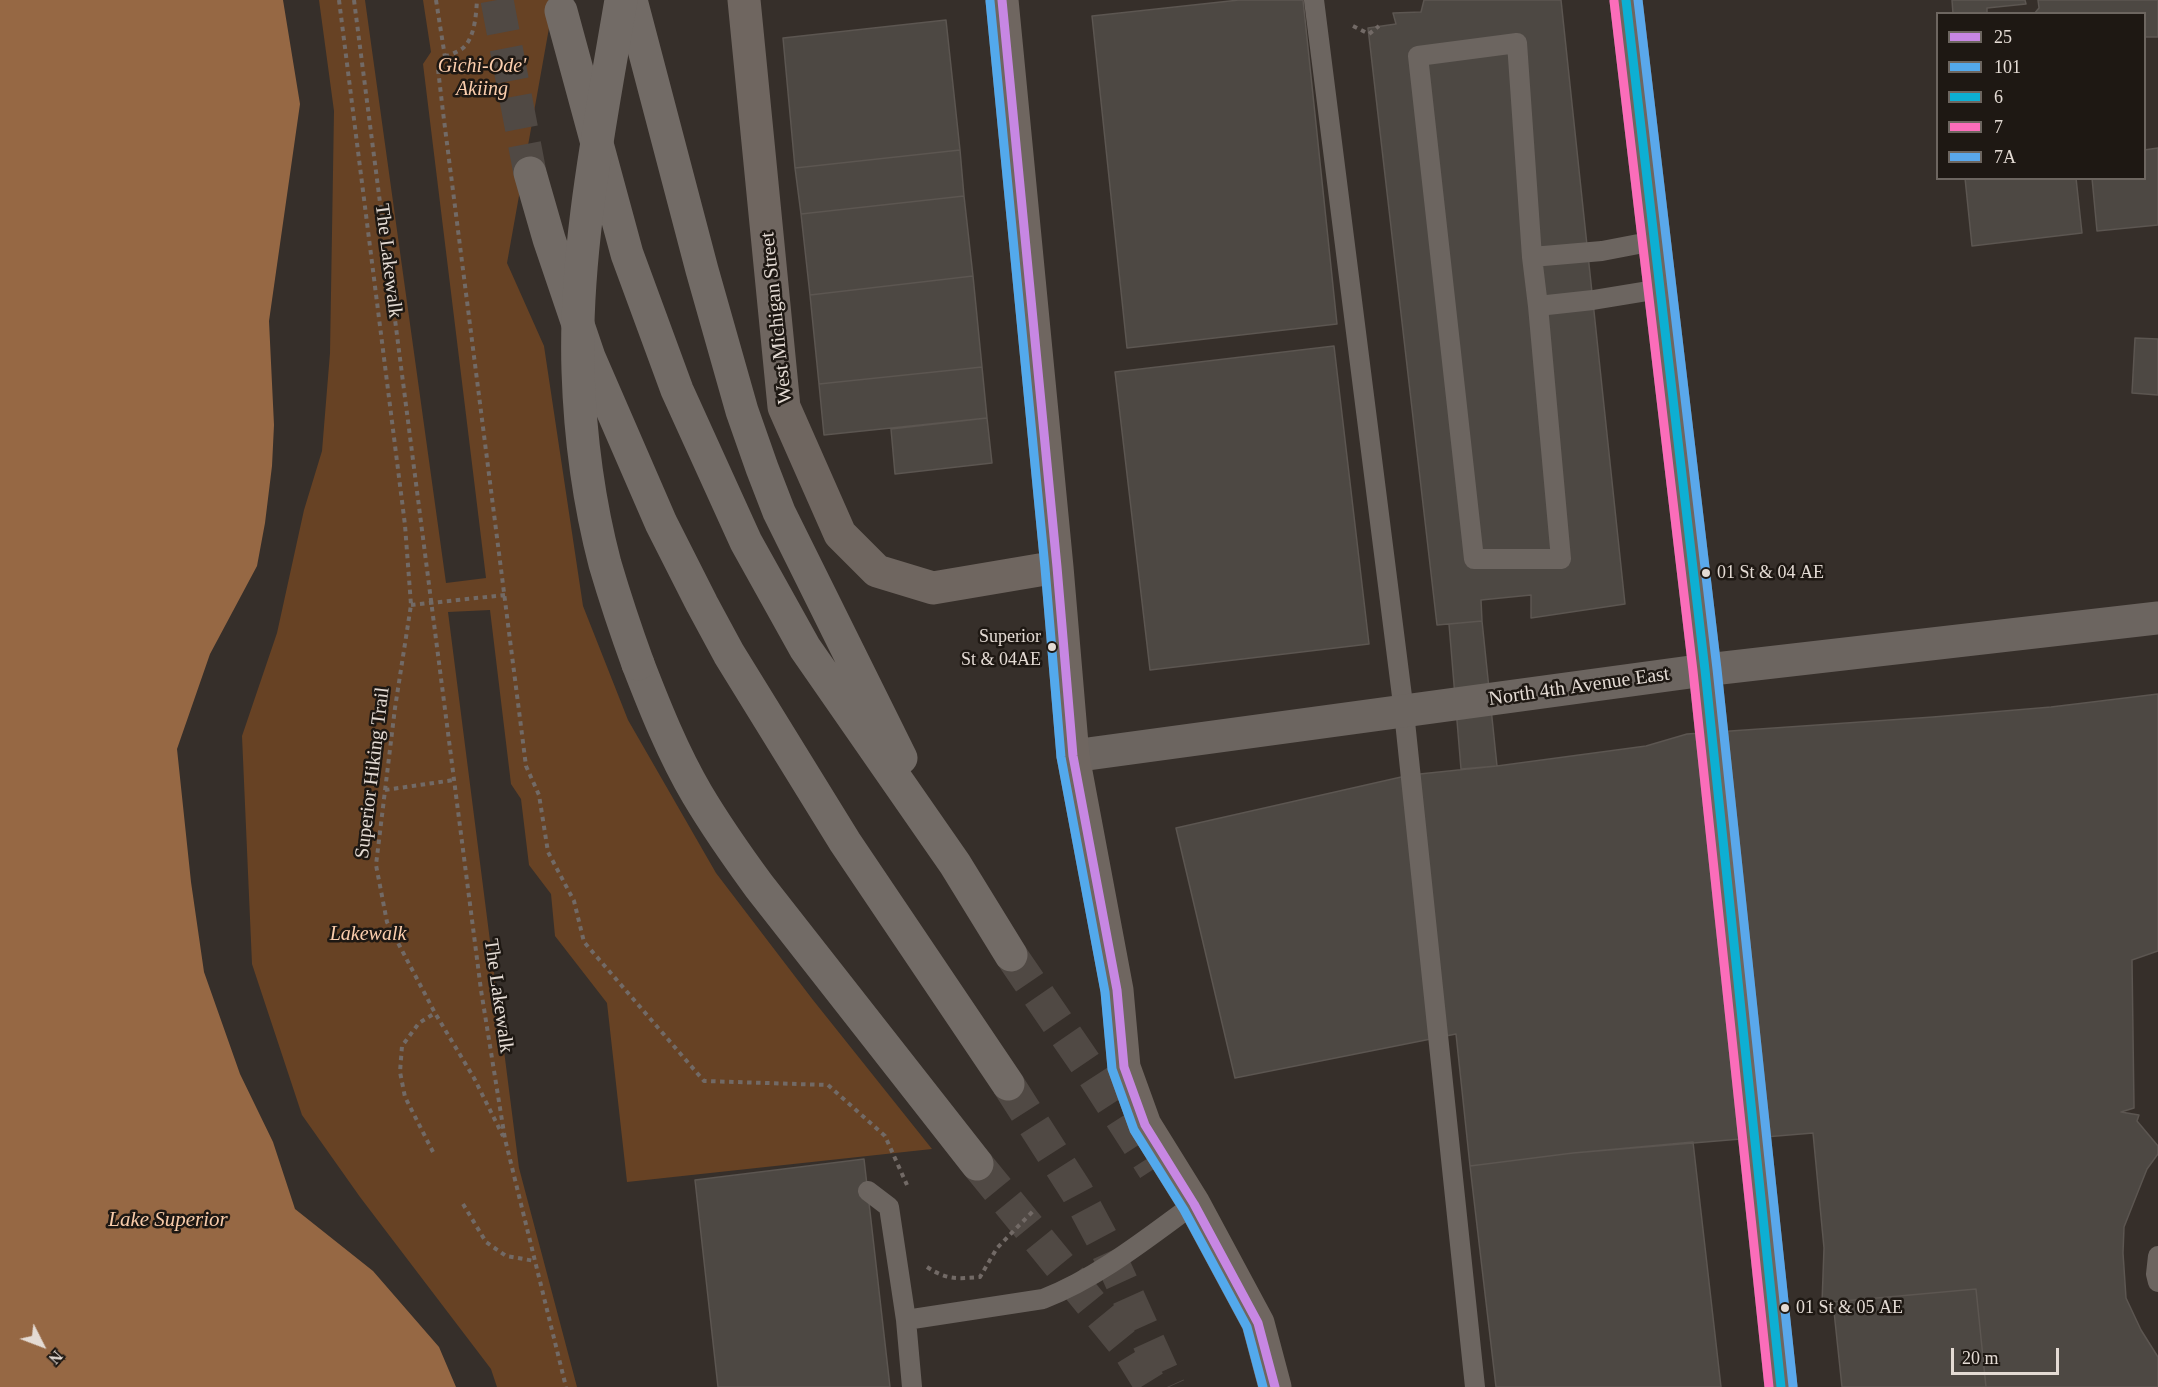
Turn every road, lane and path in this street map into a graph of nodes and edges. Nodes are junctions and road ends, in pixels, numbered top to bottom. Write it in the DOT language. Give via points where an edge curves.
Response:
graph roads {
  1 [pos="339,0"];
  2 [pos="354,0"];
  3 [pos="436,0"];
  4 [pos="477,0"];
  5 [pos="621,0"];
  6 [pos="631,0"];
  7 [pos="744,0"];
  8 [pos="1002,0"];
  9 [pos="1314,0"];
  10 [pos="1626,0"];
  11 [pos="561,11"];
  12 [pos="1353,26"];
  13 [pos="1379,26"];
  14 [pos="445,57"];
  15 [pos="530,173"];
  16 [pos="1654,241"];
  17 [pos="1532,257"];
  18 [pos="1660,289"];
  19 [pos="1538,306"];
  20 [pos="405,525"];
  21 [pos="1057,567"];
  22 [pos="505,595"];
  23 [pos="431,603"];
  24 [pos="411,605"];
  25 [pos="2158,618"];
  26 [pos="1705,670"];
  27 [pos="1404,711"];
  28 [pos="1073,756"];
  29 [pos="454,780"];
  30 [pos="385,790"];
  31 [pos="955,864"];
  32 [pos="1011,955"];
  33 [pos="435,1013"];
  34 [pos="1008,1084"];
  35 [pos="505,1139"];
  36 [pos="433,1152"];
  37 [pos="977,1164"];
  38 [pos="868,1191"];
  39 [pos="908,1192"];
  40 [pos="463,1204"];
  41 [pos="1194,1204"];
  42 [pos="1035,1209"];
  43 [pos="2158,1256"];
  44 [pos="535,1261"];
  45 [pos="925,1265"];
  46 [pos="2158,1282"];
  47 [pos="906,1320"];
  48 [pos="566,1387"];
  49 [pos="912,1387"];
  50 [pos="1275,1387"];
  51 [pos="1474,1387"];
  52 [pos="1781,1387"];
  1 -- 20 [label="path, The Lakewalk"];
  2 -- 23 [label="path, The Lakewalk"];
  3 -- 14 [label="path"];
  4 -- 14 [label="path" via="466,44"];
  5 -- 37 [label="highway, bridge" via="583,246 578,369 588,474 617,602 654,706 696,792 766,895"];
  6 -- 31 [label="highway" via="702,270 762,468 779,512"];
  7 -- 21 [label="street, West Michigan Street" via="784,407 840,534 877,571 933,588"];
  8 -- 21 [label="street"];
  9 -- 27 [label="lane"];
  10 -- 16 [label="street"];
  11 -- 31 [label="highway" via="627,254 660,347 707,459 746,542 805,648"];
  12 -- 13 [label="path" via="1369,34"];
  14 -- 22 [label="path" via="438,69 442,112"];
  15 -- 34 [label="highway" via="589,357 702,604 845,842"];
  16 -- 17 [label="lane" via="1602,251"];
  16 -- 18 [label="street"];
  17 -- 19 [label="lane"];
  17 -- 19 [label="lane" via="1517,43 1418,56 1474,559 1561,559"];
  18 -- 19 [label="lane"];
  18 -- 26 [label="street"];
  20 -- 24 [label="path, Superior Hiking Trail"];
  21 -- 28 [label="street"];
  22 -- 23 [label="path"];
  22 -- 39 [label="path" via="526,766 539,795 548,852 574,901 584,942 704,1081 828,1085 885,1136"];
  23 -- 24 [label="path"];
  23 -- 29 [label="path, The Lakewalk"];
  24 -- 30 [label="path, Superior Hiking Trail"];
  25 -- 26 [label="street, North 4th Avenue East"];
  26 -- 27 [label="street, North 4th Avenue East"];
  26 -- 52 [label="street"];
  27 -- 28 [label="street, North 4th Avenue East"];
  27 -- 51 [label="lane"];
  28 -- 41 [label="street" via="1117,990 1124,1067 1145,1125"];
  29 -- 30 [label="path"];
  29 -- 35 [label="path, The Lakewalk"];
  30 -- 33 [label="path, Superior Hiking Trail" via="376,865 387,922"];
  31 -- 32 [label="highway"];
  33 -- 35 [label="path, Superior Hiking Trail"];
  33 -- 36 [label="path" via="419,1023 402,1046 400,1072 405,1097"];
  35 -- 44 [label="path, The Lakewalk"];
  38 -- 47 [label="lane" via="889,1207"];
  40 -- 44 [label="path" via="486,1242 506,1256"];
  41 -- 47 [label="lane" via="1115,1261 1064,1291 1043,1299"];
  41 -- 50 [label="street" via="1258,1323"];
  42 -- 45 [label="path" via="997,1248 980,1277 955,1280"];
  43 -- 46 [label="lane"];
  44 -- 48 [label="path, The Lakewalk"];
  47 -- 49 [label="lane"];
}
